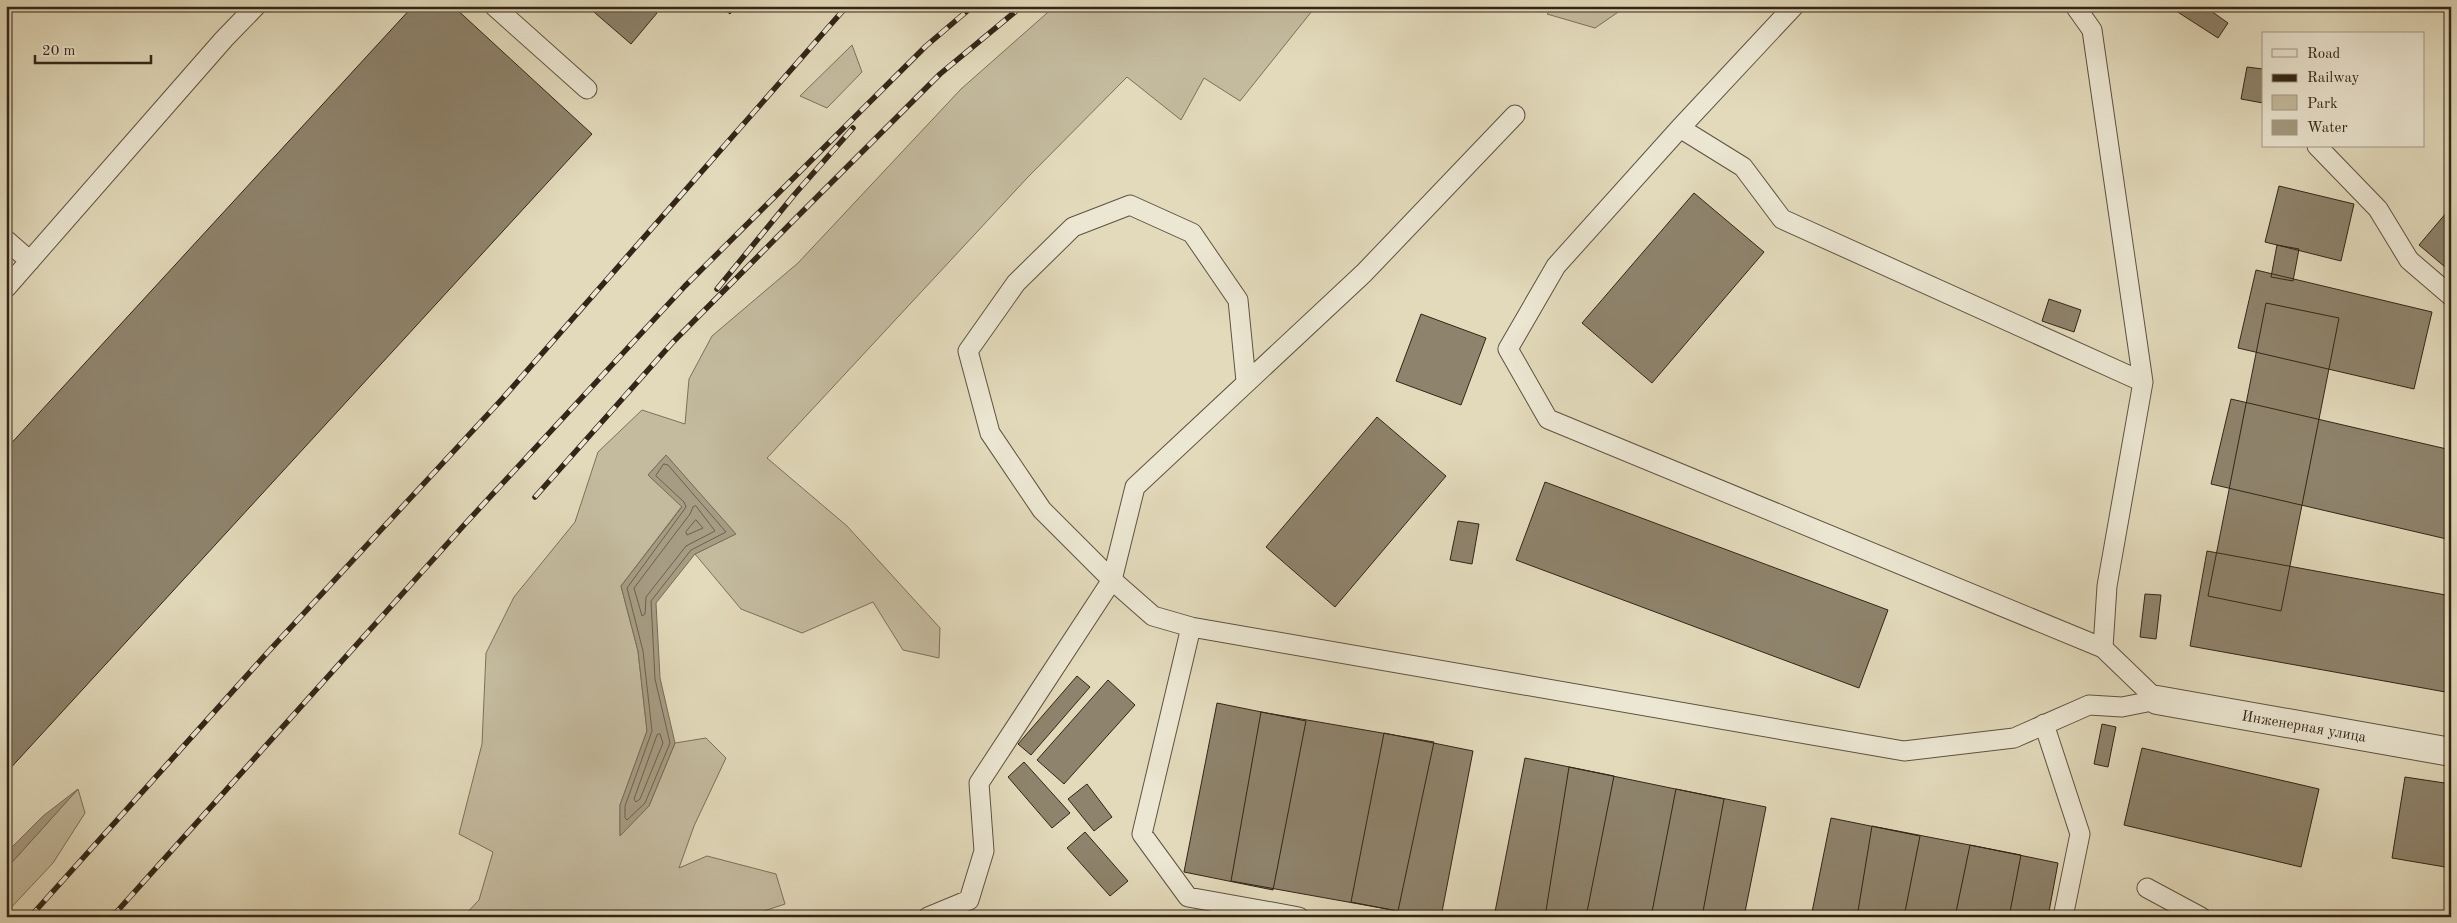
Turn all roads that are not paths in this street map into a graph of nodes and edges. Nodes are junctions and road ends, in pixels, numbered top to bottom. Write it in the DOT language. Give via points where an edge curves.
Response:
graph roads {
  1 [pos="256,6"];
  2 [pos="494,6"];
  3 [pos="1794,6"];
  4 [pos="2074,6"];
  5 [pos="587,89"];
  6 [pos="1515,115"];
  7 [pos="1680,128"];
  8 [pos="2319,148"];
  9 [pos="6,240"];
  10 [pos="30,261"];
  11 [pos="6,288"];
  12 [pos="2451,296"];
  13 [pos="1246,381"];
  14 [pos="2143,382"];
  15 [pos="1112,580"];
  16 [pos="1191,627"];
  17 [pos="2103,648"];
  18 [pos="2158,700"];
  19 [pos="2044,724"];
  20 [pos="2451,752"];
  21 [pos="2147,888"];
  22 [pos="928,917"];
  23 [pos="1299,917"];
  24 [pos="2063,917"];
  25 [pos="2201,917"];
  1 -- 10 [label="lane"];
  2 -- 5 [label="lane"];
  3 -- 7 [label="lane"];
  4 -- 14 [label="lane" via="2092,30"];
  6 -- 13 [label="lane" via="1364,273"];
  7 -- 14 [label="lane" via="1743,167 1782,219"];
  7 -- 17 [label="lane" via="1556,266 1508,349 1548,419"];
  8 -- 12 [label="lane" via="2378,209 2409,260"];
  9 -- 10 [label="lane"];
  10 -- 11 [label="lane"];
  13 -- 15 [label="lane" via="1135,487"];
  13 -- 15 [label="lane" via="1238,300 1192,233 1130,205 1073,227 1016,283 968,350 990,433 1042,510"];
  14 -- 17 [label="lane" via="2107,586"];
  15 -- 16 [label="lane" via="1153,616"];
  15 -- 22 [label="lane" via="979,783 984,851 969,900"];
  16 -- 19 [label="lane" via="1904,751 2014,738"];
  16 -- 23 [label="lane" via="1142,834 1188,897"];
  17 -- 18 [label="lane"];
  18 -- 19 [label="lane" via="2122,707 2089,704"];
  18 -- 20 [label="street, Инженерная улица"];
  19 -- 24 [label="lane" via="2080,834"];
  21 -- 25 [label="lane"];
}
